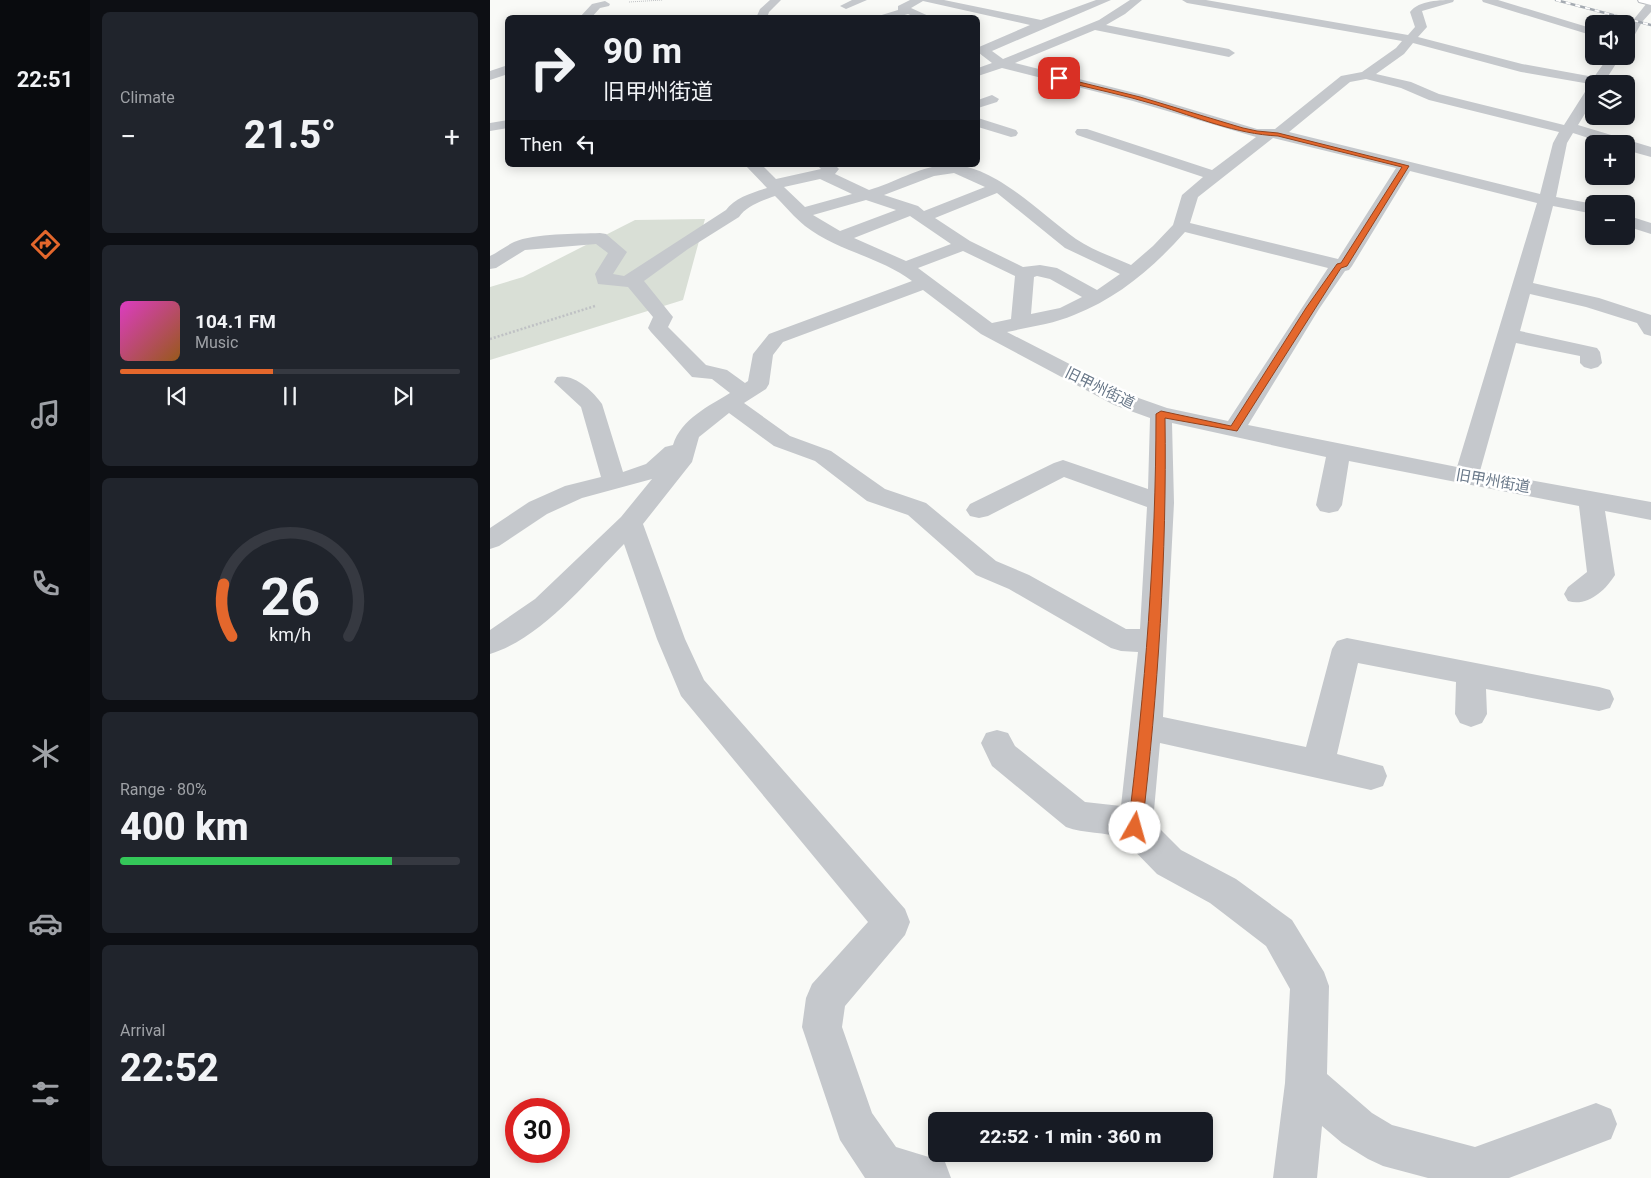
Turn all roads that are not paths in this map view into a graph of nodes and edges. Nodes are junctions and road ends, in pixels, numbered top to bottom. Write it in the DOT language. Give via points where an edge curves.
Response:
graph roads {
  1 [pos="776,0"];
  2 [pos="862,0"];
  3 [pos="918,0"];
  4 [pos="928,0"];
  5 [pos="1106,0"];
  6 [pos="1137,0"];
  7 [pos="1187,0"];
  8 [pos="1448,0"];
  9 [pos="1486,0"];
  10 [pos="1643,0"];
  11 [pos="1651,3"];
  12 [pos="605,4"];
  13 [pos="846,6"];
  14 [pos="908,11"];
  15 [pos="587,15"];
  16 [pos="762,15"];
  17 [pos="890,15"];
  18 [pos="919,15"];
  19 [pos="1042,24"];
  20 [pos="1094,26"];
  21 [pos="1635,26"];
  22 [pos="1585,30"];
  23 [pos="1213,38"];
  24 [pos="1410,39"];
  25 [pos="1198,47"];
  26 [pos="980,49"];
  27 [pos="1229,53"];
  28 [pos="1002,64"];
  29 [pos="505,70"];
  30 [pos="980,71"];
  31 [pos="1366,75"];
  32 [pos="490,76"];
  33 [pos="1585,82"];
  34 [pos="992,99"];
  35 [pos="1585,101"];
  36 [pos="980,103"];
  37 [pos="980,123"];
  38 [pos="505,124"];
  39 [pos="490,127"];
  40 [pos="1569,128"];
  41 [pos="1082,132"];
  42 [pos="1010,133"];
  43 [pos="1273,134"];
  44 [pos="1594,135"];
  45 [pos="1635,147"];
  46 [pos="1651,152"];
  47 [pos="1405,166"];
  48 [pos="756,167"];
  49 [pos="824,170"];
  50 [pos="1214,176"];
  51 [pos="999,186"];
  52 [pos="776,187"];
  53 [pos="867,195"];
  54 [pos="1546,200"];
  55 [pos="1585,207"];
  56 [pos="801,213"];
  57 [pos="918,214"];
  58 [pos="1635,223"];
  59 [pos="1181,226"];
  60 [pos="1651,229"];
  61 [pos="839,238"];
  62 [pos="964,245"];
  63 [pos="490,264"];
  64 [pos="1339,265"];
  65 [pos="905,267"];
  66 [pos="1134,273"];
  67 [pos="1025,274"];
  68 [pos="633,280"];
  69 [pos="924,283"];
  70 [pos="1522,286"];
  71 [pos="1097,298"];
  72 [pos="1020,323"];
  73 [pos="988,330"];
  74 [pos="1651,330"];
  75 [pos="1508,335"];
  76 [pos="1591,363"];
  77 [pos="565,382"];
  78 [pos="736,398"];
  79 [pos="1161,414"];
  80 [pos="1234,429"];
  81 [pos="688,434"];
  82 [pos="1339,452"];
  83 [pos="1467,475"];
  84 [pos="618,481"];
  85 [pos="1591,499"];
  86 [pos="1161,503"];
  87 [pos="1330,505"];
  88 [pos="979,510"];
  89 [pos="1651,511"];
  90 [pos="630,523"];
  91 [pos="490,540"];
  92 [pos="1578,594"];
  93 [pos="1153,641"];
  94 [pos="490,643"];
  95 [pos="1471,673"];
  96 [pos="1599,699"];
  97 [pos="1471,714"];
  98 [pos="1147,727"];
  99 [pos="997,743"];
  100 [pos="1318,764"];
  101 [pos="1371,776"];
  102 [pos="1135,828"];
  103 [pos="1306,1083"];
  104 [pos="1596,1124"];
  105 [pos="929,1178"];
  106 [pos="1296,1178"];
  1 -- 16 [label="street"];
  2 -- 13 [label="street"];
  3 -- 14 [label="street" via="902,6"];
  4 -- 19 [label="street"];
  5 -- 19 [label="street"];
  6 -- 20 [label="street"];
  7 -- 24 [label="street"];
  8 -- 24 [label="street" via="1418,9 1421,27"];
  9 -- 22 [label="street"];
  10 -- 11 [label="highway"];
  11 -- 21 [label="street"];
  12 -- 15 [label="street" via="596,6"];
  14 -- 17 [label="street"];
  14 -- 18 [label="street"];
  19 -- 26 [label="street"];
  20 -- 25 [label="street"];
  20 -- 28 [label="street"];
  23 -- 25 [label="street"];
  24 -- 31 [label="street" via="1400,51"];
  24 -- 33 [label="street"];
  25 -- 27 [label="street"];
  26 -- 28 [label="street"];
  28 -- 30 [label="street"];
  28 -- 43 [label="street" via="1138,98 1241,129"];
  29 -- 32 [label="street"];
  31 -- 40 [label="street" via="1406,85 1434,97"];
  31 -- 43 [label="street" via="1346,79"];
  34 -- 36 [label="street"];
  35 -- 40 [label="street"];
  37 -- 42 [label="street"];
  38 -- 39 [label="street"];
  40 -- 44 [label="street"];
  40 -- 54 [label="street" via="1555,158"];
  41 -- 50 [label="street"];
  43 -- 47 [label="street"];
  43 -- 50 [label="street"];
  45 -- 46 [label="street"];
  47 -- 54 [label="street"];
  47 -- 64 [label="street" via="1343,266"];
  48 -- 52 [label="street, 旧甲州街道"];
  49 -- 52 [label="street"];
  49 -- 53 [label="street"];
  50 -- 59 [label="street" via="1190,195"];
  51 -- 53 [label="street" via="956,168 930,172"];
  51 -- 57 [label="street"];
  51 -- 66 [label="street" via="1071,244"];
  52 -- 56 [label="street, 旧甲州街道"];
  52 -- 68 [label="street" via="735,209"];
  53 -- 56 [label="street"];
  53 -- 57 [label="street"];
  54 -- 55 [label="street"];
  54 -- 70 [label="street"];
  56 -- 61 [label="street, 旧甲州街道" via="812,224"];
  57 -- 61 [label="street"];
  57 -- 62 [label="street"];
  58 -- 60 [label="street"];
  59 -- 64 [label="street"];
  59 -- 66 [label="street"];
  61 -- 65 [label="street, 旧甲州街道"];
  62 -- 65 [label="street"];
  62 -- 67 [label="street"];
  63 -- 68 [label="street" via="520,246 600,238 618,252 604,274 605,280"];
  64 -- 80 [label="street"];
  65 -- 69 [label="street, 旧甲州街道"];
  66 -- 71 [label="street"];
  67 -- 71 [label="street" via="1042,270 1052,273"];
  67 -- 72 [label="street"];
  68 -- 78 [label="street" via="662,317 658,328 700,372 722,374"];
  69 -- 73 [label="street, 旧甲州街道"];
  69 -- 78 [label="street" via="776,338 763,354 758,384"];
  70 -- 74 [label="street" via="1592,302 1644,319"];
  70 -- 75 [label="street"];
  71 -- 72 [label="street" via="1066,312"];
  72 -- 73 [label="street"];
  73 -- 79 [label="street, 旧甲州街道" via="1122,400"];
  75 -- 76 [label="street" via="1590,352"];
  75 -- 83 [label="street"];
  77 -- 84 [label="street" via="591,404 612,476"];
  78 -- 81 [label="street"];
  78 -- 93 [label="street" via="782,441 823,456 865,494 918,509 986,568 1019,582 1121,640"];
  79 -- 80 [label="street, 旧甲州街道"];
  79 -- 86 [label="street"];
  80 -- 82 [label="street, 旧甲州街道"];
  81 -- 84 [label="street" via="661,466 649,473"];
  81 -- 90 [label="street" via="680,462"];
  82 -- 83 [label="street, 旧甲州街道"];
  82 -- 87 [label="street"];
  83 -- 85 [label="street, 旧甲州街道"];
  84 -- 91 [label="street" via="574,492 538,508"];
  85 -- 89 [label="street, 旧甲州街道"];
  85 -- 92 [label="street" via="1601,575"];
  86 -- 88 [label="street" via="1063,468"];
  86 -- 93 [label="street"];
  90 -- 94 [label="street" via="545,606"];
  90 -- 105 [label="street" via="671,639 692,687 892,922 826,998 822,1027 855,1126 882,1166"];
  93 -- 98 [label="street"];
  95 -- 96 [label="street"];
  95 -- 97 [label="street"];
  95 -- 100 [label="street" via="1347,649"];
  98 -- 100 [label="street"];
  98 -- 102 [label="street"];
  99 -- 102 [label="street" via="1003,756 1078,816 1119,821"];
  100 -- 101 [label="street"];
  102 -- 103 [label="street" via="1169,862 1223,891 1279,933 1310,986"];
  103 -- 104 [label="street" via="1357,1128 1383,1144 1475,1168"];
  103 -- 106 [label="street"];
}
